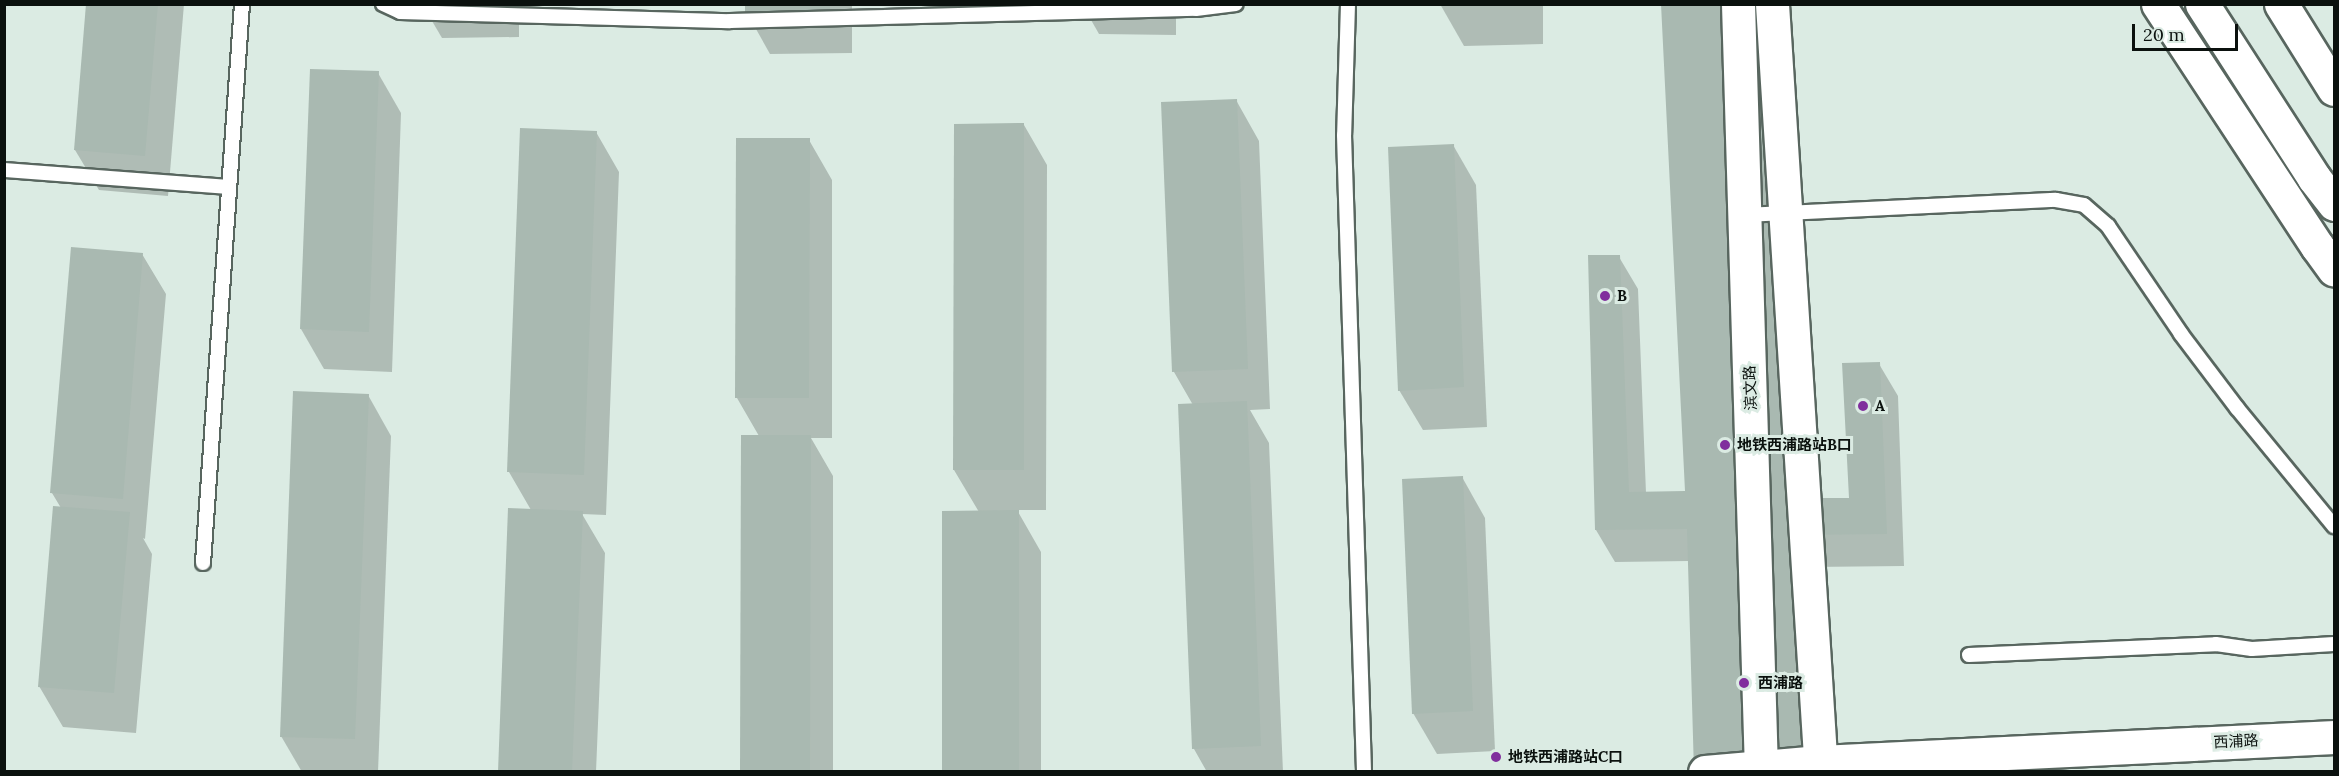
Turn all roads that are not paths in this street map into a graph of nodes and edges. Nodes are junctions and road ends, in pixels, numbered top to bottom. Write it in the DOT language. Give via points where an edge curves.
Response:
graph roads {
  1 [pos="242,4"];
  2 [pos="383,4"];
  3 [pos="1236,4"];
  4 [pos="1348,4"];
  5 [pos="1738,4"];
  6 [pos="1772,4"];
  7 [pos="2158,4"];
  8 [pos="2202,4"];
  9 [pos="2282,4"];
  10 [pos="2334,89"];
  11 [pos="4,170"];
  12 [pos="228,187"];
  13 [pos="2334,204"];
  14 [pos="1785,213"];
  15 [pos="1744,215"];
  16 [pos="2334,269"];
  17 [pos="2334,526"];
  18 [pos="202,563"];
  19 [pos="2334,644"];
  20 [pos="1969,655"];
  21 [pos="2334,736"];
  22 [pos="1820,766"];
  23 [pos="1761,768"];
  24 [pos="1364,771"];
  25 [pos="1705,771"];
  1 -- 12 [label="lane"];
  2 -- 3 [label="lane" via="400,12 730,21 1197,9"];
  4 -- 24 [label="lane" via="1344,135"];
  5 -- 15 [label="main road, 滨文路"];
  6 -- 14 [label="main road"];
  7 -- 16 [label="main road"];
  8 -- 13 [label="main road"];
  9 -- 10 [label="main road"];
  11 -- 12 [label="lane"];
  12 -- 18 [label="lane"];
  14 -- 15 [label="lane"];
  14 -- 17 [label="lane" via="2056,200 2084,205 2108,226 2181,334"];
  14 -- 22 [label="main road"];
  15 -- 23 [label="main road, 滨文路"];
  19 -- 20 [label="lane" via="2252,649 2216,644"];
  21 -- 22 [label="main road, 西浦路"];
  22 -- 23 [label="main road, 西浦路"];
  23 -- 25 [label="main road, 西浦路"];
}
